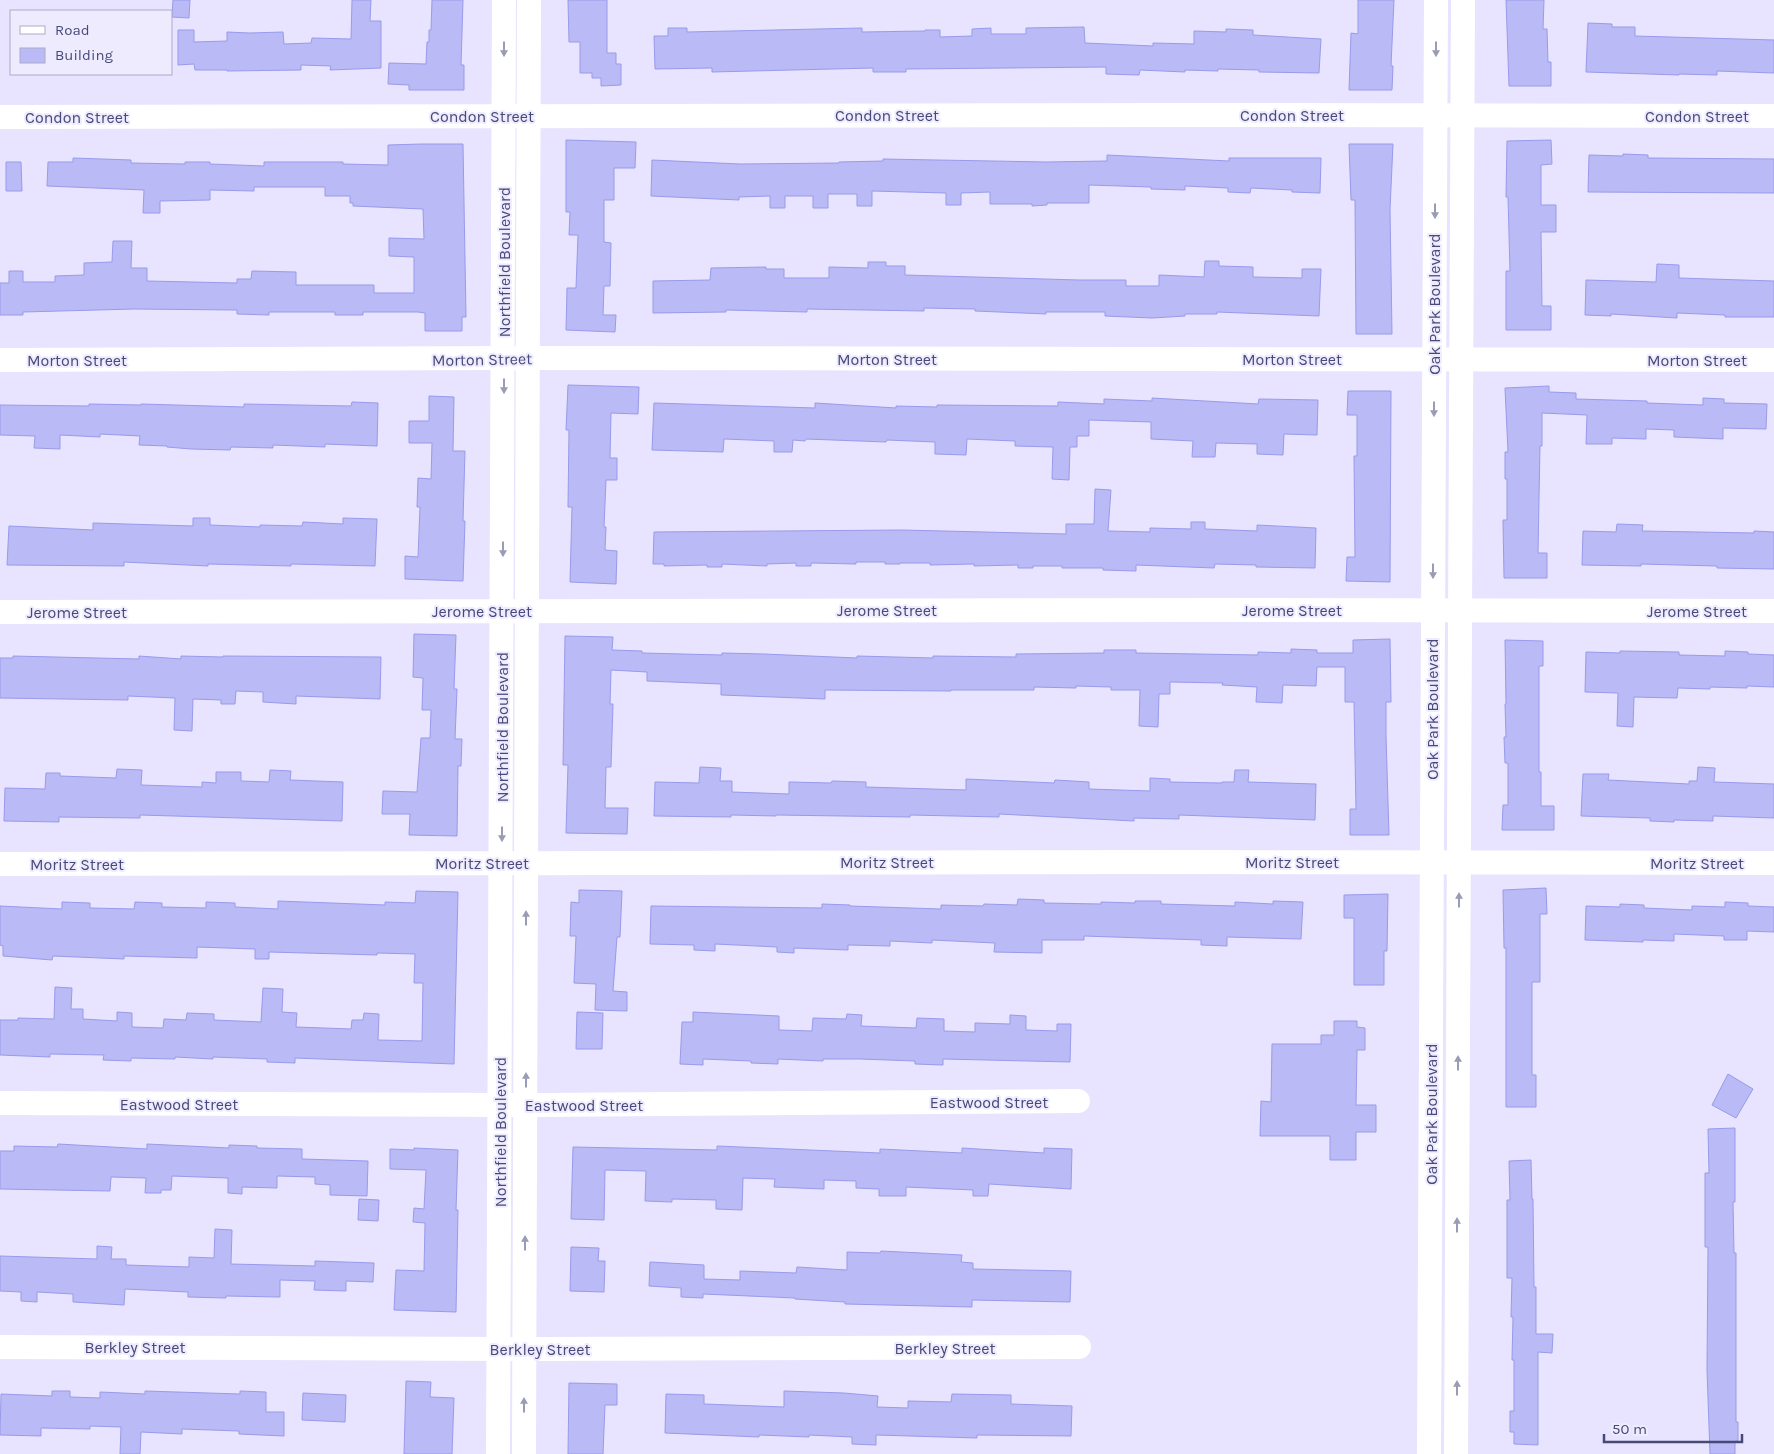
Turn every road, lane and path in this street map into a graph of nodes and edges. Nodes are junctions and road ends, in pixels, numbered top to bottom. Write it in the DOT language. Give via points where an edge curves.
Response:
graph roads {
  1 [pos="504,0"];
  2 [pos="530,0"];
  3 [pos="1436,0"];
  4 [pos="1463,0"];
  5 [pos="504,116"];
  6 [pos="529,116"];
  7 [pos="1436,116"];
  8 [pos="1462,116"];
  9 [pos="1774,116"];
  10 [pos="0,117"];
  11 [pos="504,359"];
  12 [pos="528,359"];
  13 [pos="0,360"];
  14 [pos="1434,360"];
  15 [pos="1461,360"];
  16 [pos="1774,360"];
  17 [pos="503,611"];
  18 [pos="527,611"];
  19 [pos="1433,611"];
  20 [pos="1460,611"];
  21 [pos="1774,611"];
  22 [pos="0,612"];
  23 [pos="1431,862"];
  24 [pos="1459,862"];
  25 [pos="502,863"];
  26 [pos="526,863"];
  27 [pos="1774,863"];
  28 [pos="0,864"];
  29 [pos="1078,1101"];
  30 [pos="0,1104"];
  31 [pos="500,1105"];
  32 [pos="526,1105"];
  33 [pos="0,1347"];
  34 [pos="1079,1347"];
  35 [pos="498,1349"];
  36 [pos="524,1349"];
  37 [pos="1456,1417"];
  38 [pos="1430,1418"];
  39 [pos="498,1454"];
  40 [pos="524,1454"];
  41 [pos="1429,1454"];
  42 [pos="1456,1454"];
  1 -- 5 [label="street, Northfield Boulevard, one-way"];
  2 -- 6 [label="street, Northfield Boulevard"];
  3 -- 7 [label="street, Oak Park Boulevard, one-way"];
  4 -- 8 [label="street, Oak Park Boulevard"];
  5 -- 6 [label="street, Condon Street"];
  5 -- 10 [label="street, Condon Street"];
  5 -- 11 [label="street, Northfield Boulevard"];
  6 -- 7 [label="street, Condon Street"];
  6 -- 12 [label="street, Northfield Boulevard"];
  7 -- 8 [label="street, Condon Street"];
  7 -- 14 [label="street, Oak Park Boulevard, one-way"];
  8 -- 9 [label="street, Condon Street"];
  8 -- 15 [label="street, Oak Park Boulevard"];
  11 -- 12 [label="street, Morton Street"];
  11 -- 13 [label="street, Morton Street"];
  11 -- 17 [label="street, Northfield Boulevard, one-way"];
  12 -- 14 [label="street, Morton Street"];
  12 -- 18 [label="street, Northfield Boulevard"];
  14 -- 15 [label="street, Morton Street"];
  14 -- 19 [label="street, Oak Park Boulevard, one-way"];
  15 -- 16 [label="street, Morton Street"];
  15 -- 20 [label="street, Oak Park Boulevard"];
  17 -- 18 [label="street, Jerome Street"];
  17 -- 22 [label="street, Jerome Street"];
  17 -- 25 [label="street, Northfield Boulevard, one-way"];
  18 -- 19 [label="street, Jerome Street"];
  18 -- 26 [label="street, Northfield Boulevard"];
  19 -- 20 [label="street, Jerome Street"];
  19 -- 23 [label="street, Oak Park Boulevard"];
  20 -- 21 [label="street, Jerome Street"];
  20 -- 24 [label="street, Oak Park Boulevard"];
  23 -- 24 [label="street, Moritz Street"];
  23 -- 26 [label="street, Moritz Street"];
  23 -- 38 [label="street, Oak Park Boulevard"];
  24 -- 27 [label="street, Moritz Street"];
  37 -- 24 [label="street, Oak Park Boulevard, one-way"];
  25 -- 26 [label="street, Moritz Street"];
  25 -- 28 [label="street, Moritz Street"];
  25 -- 31 [label="street, Northfield Boulevard"];
  32 -- 26 [label="street, Northfield Boulevard, one-way"];
  29 -- 32 [label="street, Eastwood Street"];
  30 -- 31 [label="street, Eastwood Street"];
  31 -- 32 [label="street, Eastwood Street"];
  31 -- 35 [label="street, Northfield Boulevard"];
  36 -- 32 [label="street, Northfield Boulevard, one-way"];
  33 -- 35 [label="street, Berkley Street"];
  34 -- 36 [label="street, Berkley Street"];
  35 -- 36 [label="street, Berkley Street"];
  35 -- 39 [label="street, Northfield Boulevard"];
  40 -- 36 [label="street, Northfield Boulevard, one-way"];
  37 -- 38 [label="street"];
  37 -- 42 [label="street, Oak Park Boulevard"];
  38 -- 41 [label="street, Oak Park Boulevard"];
}
